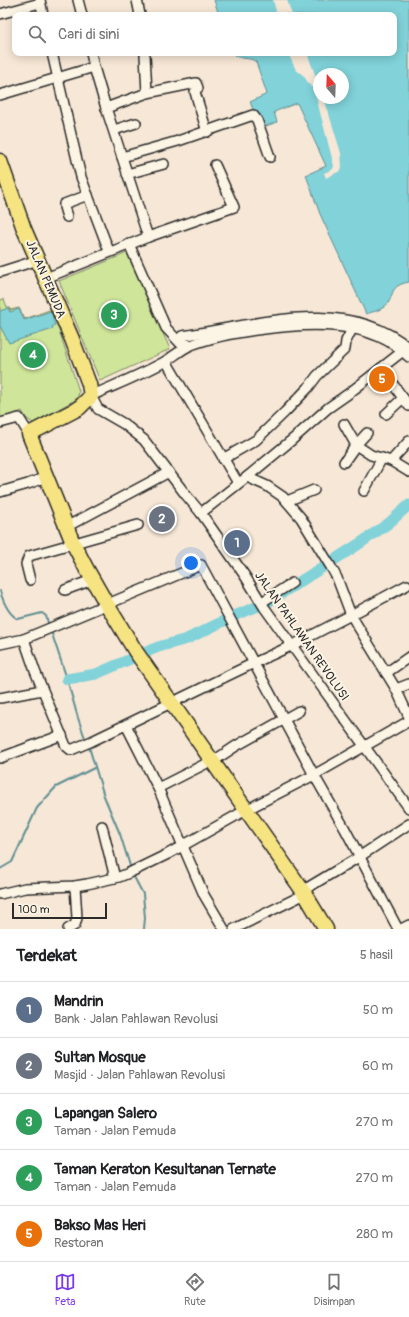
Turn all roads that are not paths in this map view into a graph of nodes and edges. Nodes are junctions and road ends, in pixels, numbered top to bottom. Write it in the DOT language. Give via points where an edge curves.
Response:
graph roads {
  1 [pos="78,0"];
  2 [pos="137,0"];
  3 [pos="40,2"];
  4 [pos="42,12"];
  5 [pos="81,12"];
  6 [pos="139,12"];
  7 [pos="0,14"];
  8 [pos="53,56"];
  9 [pos="92,56"];
  10 [pos="145,56"];
  11 [pos="94,67"];
  12 [pos="58,78"];
  13 [pos="148,93"];
  14 [pos="0,95"];
  15 [pos="106,108"];
  16 [pos="136,123"];
  17 [pos="114,130"];
  18 [pos="207,132"];
  19 [pos="122,157"];
  20 [pos="270,157"];
  21 [pos="0,161"];
  22 [pos="164,164"];
  23 [pos="215,165"];
  24 [pos="128,174"];
  25 [pos="3,182"];
  26 [pos="88,195"];
  27 [pos="68,217"];
  28 [pos="148,237"];
  29 [pos="131,243"];
  30 [pos="109,251"];
  31 [pos="38,260"];
  32 [pos="0,272"];
  33 [pos="46,278"];
  34 [pos="356,327"];
  35 [pos="181,343"];
  36 [pos="407,352"];
  37 [pos="166,361"];
  38 [pos="381,368"];
  39 [pos="91,396"];
  40 [pos="407,401"];
  41 [pos="79,408"];
  42 [pos="98,409"];
  43 [pos="386,414"];
  44 [pos="0,423"];
  45 [pos="344,424"];
  46 [pos="367,433"];
  47 [pos="29,434"];
  48 [pos="409,441"];
  49 [pos="356,445"];
  50 [pos="223,459"];
  51 [pos="387,460"];
  52 [pos="344,462"];
  53 [pos="169,472"];
  54 [pos="409,472"];
  55 [pos="46,477"];
  56 [pos="247,477"];
  57 [pos="238,483"];
  58 [pos="314,490"];
  59 [pos="364,491"];
  60 [pos="0,492"];
  61 [pos="287,502"];
  62 [pos="201,513"];
  63 [pos="138,524"];
  64 [pos="66,526"];
  65 [pos="73,543"];
  66 [pos="30,580"];
  67 [pos="92,580"];
  68 [pos="292,583"];
  69 [pos="407,585"];
  70 [pos="65,590"];
  71 [pos="106,603"];
  72 [pos="263,604"];
  73 [pos="351,615"];
  74 [pos="24,639"];
  75 [pos="0,644"];
  76 [pos="293,645"];
  77 [pos="409,657"];
  78 [pos="254,663"];
  79 [pos="386,673"];
  80 [pos="409,684"];
  81 [pos="396,689"];
  82 [pos="42,690"];
  83 [pos="0,698"];
  84 [pos="171,703"];
  85 [pos="299,711"];
  86 [pos="409,717"];
  87 [pos="284,719"];
  88 [pos="409,721"];
  89 [pos="126,725"];
  90 [pos="62,735"];
  91 [pos="364,746"];
  92 [pos="0,758"];
  93 [pos="211,761"];
  94 [pos="314,775"];
  95 [pos="158,788"];
  96 [pos="409,808"];
  97 [pos="246,810"];
  98 [pos="409,824"];
  99 [pos="102,826"];
  100 [pos="183,845"];
  101 [pos="359,857"];
  102 [pos="115,878"];
  103 [pos="75,886"];
  104 [pos="303,893"];
  105 [pos="0,894"];
  106 [pos="409,925"];
  107 [pos="68,929"];
  108 [pos="224,929"];
  109 [pos="234,929"];
  110 [pos="326,929"];
  111 [pos="399,929"];
  1 -- 5 [label="street"];
  2 -- 6 [label="street"];
  3 -- 4 [label="street"];
  3 -- 7 [label="street"];
  8 -- 12 [label="street"];
  9 -- 11 [label="street"];
  10 -- 13 [label="street"];
  11 -- 12 [label="street"];
  11 -- 15 [label="street"];
  12 -- 14 [label="street"];
  12 -- 26 [label="street" via="82,181"];
  13 -- 15 [label="street"];
  13 -- 18 [label="street" via="196,83"];
  15 -- 17 [label="street"];
  16 -- 17 [label="street"];
  17 -- 19 [label="street"];
  18 -- 19 [label="street"];
  18 -- 20 [label="street" via="253,115"];
  19 -- 24 [label="street"];
  21 -- 25 [label="highway, JALAN PEMUDA"];
  22 -- 24 [label="street"];
  23 -- 28 [label="street" via="234,207"];
  24 -- 28 [label="street"];
  25 -- 31 [label="highway, JALAN PEMUDA"];
  26 -- 27 [label="street" via="64,204"];
  26 -- 30 [label="street"];
  28 -- 29 [label="street"];
  29 -- 30 [label="street"];
  29 -- 35 [label="street"];
  30 -- 33 [label="street"];
  31 -- 32 [label="street"];
  31 -- 33 [label="highway, JALAN PEMUDA"];
  33 -- 39 [label="highway, JALAN PEMUDA" via="87,377"];
  34 -- 35 [label="street" via="279,327 230,334 191,345"];
  34 -- 35 [label="street" via="337,318 301,318 248,325"];
  34 -- 36 [label="street"];
  34 -- 50 [label="street" via="346,341 342,354 317,376 285,412 256,440"];
  35 -- 37 [label="street"];
  36 -- 38 [label="street"];
  37 -- 39 [label="street"];
  37 -- 50 [label="street"];
  38 -- 40 [label="street"];
  38 -- 56 [label="street" via="328,408"];
  39 -- 41 [label="highway"];
  39 -- 42 [label="street"];
  40 -- 43 [label="street"];
  41 -- 42 [label="street"];
  41 -- 47 [label="highway"];
  42 -- 53 [label="street, JALAN PAHLAWAN REVOLUSI" via="133,430"];
  44 -- 47 [label="street" via="18,418"];
  45 -- 49 [label="street"];
  46 -- 49 [label="street"];
  47 -- 55 [label="highway"];
  48 -- 51 [label="street"];
  49 -- 51 [label="street" via="371,455"];
  49 -- 52 [label="street"];
  50 -- 57 [label="street"];
  51 -- 54 [label="street"];
  51 -- 59 [label="street"];
  53 -- 62 [label="street, JALAN PAHLAWAN REVOLUSI"];
  53 -- 64 [label="street"];
  55 -- 60 [label="street"];
  55 -- 64 [label="highway"];
  56 -- 57 [label="street"];
  56 -- 61 [label="street" via="267,486"];
  57 -- 62 [label="street"];
  58 -- 61 [label="street"];
  61 -- 73 [label="street" via="301,518 331,567"];
  62 -- 72 [label="street, JALAN PAHLAWAN REVOLUSI"];
  63 -- 65 [label="street"];
  64 -- 65 [label="highway"];
  65 -- 66 [label="street" via="29,556 26,564"];
  65 -- 67 [label="highway"];
  67 -- 70 [label="street"];
  67 -- 71 [label="highway"];
  68 -- 72 [label="street"];
  69 -- 73 [label="street"];
  71 -- 74 [label="street"];
  71 -- 78 [label="street" via="201,565"];
  71 -- 84 [label="highway"];
  72 -- 76 [label="street, JALAN PAHLAWAN REVOLUSI"];
  73 -- 76 [label="street"];
  73 -- 79 [label="street"];
  74 -- 75 [label="street"];
  74 -- 82 [label="street"];
  76 -- 78 [label="street"];
  76 -- 91 [label="street, JALAN PAHLAWAN REVOLUSI"];
  77 -- 79 [label="street"];
  78 -- 84 [label="street"];
  78 -- 87 [label="street"];
  79 -- 81 [label="street"];
  80 -- 81 [label="street"];
  81 -- 86 [label="street"];
  82 -- 83 [label="street"];
  82 -- 90 [label="street"];
  84 -- 89 [label="street"];
  84 -- 93 [label="highway"];
  85 -- 87 [label="street"];
  87 -- 93 [label="street"];
  87 -- 94 [label="street"];
  88 -- 91 [label="street"];
  89 -- 90 [label="street" via="71,750 66,746"];
  89 -- 95 [label="street"];
  90 -- 92 [label="street"];
  91 -- 94 [label="street"];
  91 -- 96 [label="street, JALAN PAHLAWAN REVOLUSI"];
  93 -- 95 [label="street"];
  93 -- 97 [label="highway"];
  94 -- 97 [label="street"];
  94 -- 101 [label="street"];
  95 -- 100 [label="street"];
  97 -- 100 [label="street"];
  97 -- 104 [label="highway"];
  98 -- 101 [label="street"];
  99 -- 102 [label="street"];
  100 -- 102 [label="street" via="133,872"];
  100 -- 108 [label="street" via="204,895"];
  101 -- 104 [label="street"];
  101 -- 111 [label="street"];
  102 -- 103 [label="street"];
  103 -- 105 [label="street" via="25,888"];
  103 -- 107 [label="street" via="77,918 75,925"];
  104 -- 109 [label="street"];
  104 -- 110 [label="highway"];
  106 -- 111 [label="street"];
}
